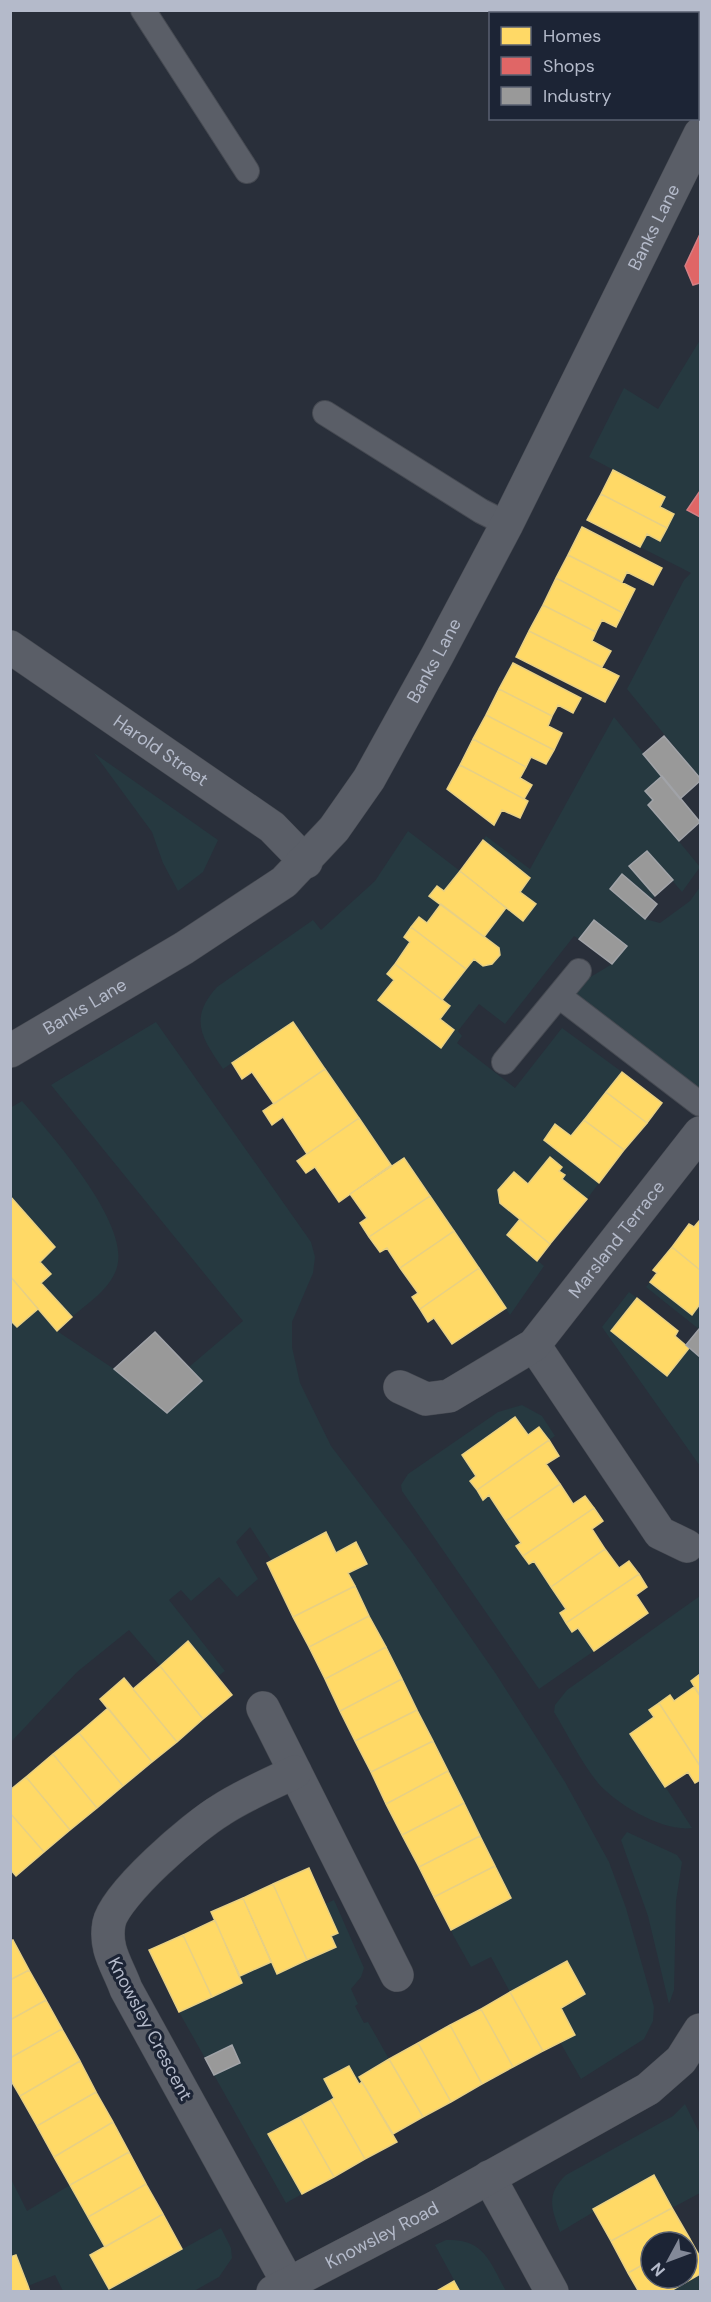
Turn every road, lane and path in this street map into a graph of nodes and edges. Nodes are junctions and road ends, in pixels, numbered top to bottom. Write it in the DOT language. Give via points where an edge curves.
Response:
graph roads {
  1 [pos="143,10"];
  2 [pos="700,134"];
  3 [pos="692,167"];
  4 [pos="248,171"];
  5 [pos="325,413"];
  6 [pos="507,524"];
  7 [pos="10,647"];
  8 [pos="306,862"];
  9 [pos="579,971"];
  10 [pos="559,996"];
  11 [pos="10,1051"];
  12 [pos="504,1062"];
  13 [pos="700,1104"];
  14 [pos="700,1133"];
  15 [pos="534,1345"];
  16 [pos="400,1387"];
  17 [pos="687,1546"];
  18 [pos="263,1708"];
  19 [pos="295,1772"];
  20 [pos="398,1975"];
  21 [pos="700,2030"];
  22 [pos="489,2177"];
  23 [pos="280,2287"];
  24 [pos="552,2292"];
  1 -- 4 [label="lane"];
  2 -- 3 [label="street, Banks Lane"];
  3 -- 6 [label="street, Banks Lane"];
  5 -- 6 [label="lane"];
  6 -- 8 [label="street, Banks Lane" via="369,779"];
  7 -- 8 [label="street, Harold Street" via="272,827"];
  8 -- 11 [label="street, Banks Lane" via="284,882 184,948"];
  9 -- 10 [label="lane"];
  10 -- 12 [label="lane"];
  10 -- 13 [label="lane"];
  14 -- 15 [label="street, Marsland Terrace"];
  15 -- 16 [label="street, Marsland Terrace" via="449,1396 426,1399"];
  15 -- 17 [label="street" via="660,1533"];
  18 -- 19 [label="street"];
  19 -- 20 [label="street"];
  19 -- 23 [label="street, Knowsley Crescent" via="218,1811 184,1839 128,1890 114,1910 108,1934 112,1959 126,1989"];
  21 -- 22 [label="street, Knowsley Road" via="681,2060 648,2089"];
  22 -- 23 [label="street, Knowsley Road"];
  22 -- 24 [label="street"];
}
